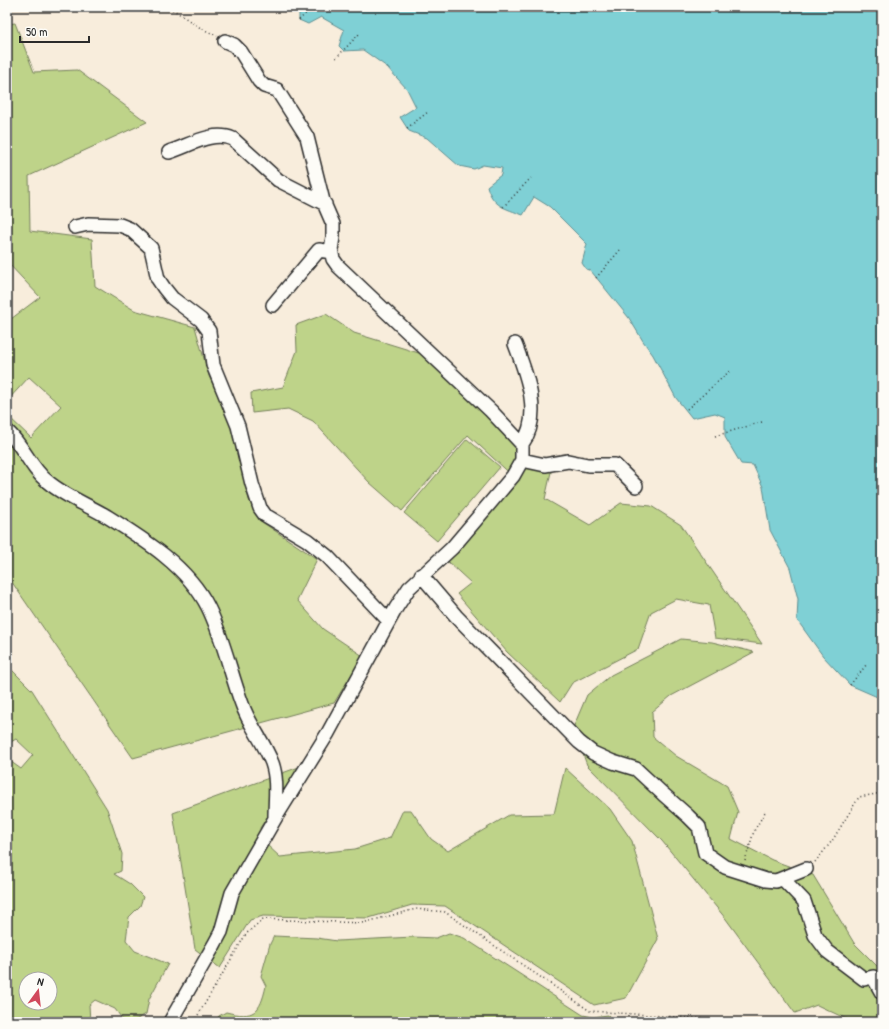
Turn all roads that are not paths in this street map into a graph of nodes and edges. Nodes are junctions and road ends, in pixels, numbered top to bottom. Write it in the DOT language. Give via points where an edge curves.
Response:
graph roads {
  1 [pos="225,41"];
  2 [pos="169,152"];
  3 [pos="324,204"];
  4 [pos="76,227"];
  5 [pos="332,252"];
  6 [pos="272,304"];
  7 [pos="515,344"];
  8 [pos="7,431"];
  9 [pos="522,444"];
  10 [pos="522,460"];
  11 [pos="636,486"];
  12 [pos="421,575"];
  13 [pos="389,621"];
  14 [pos="275,819"];
  15 [pos="806,869"];
  16 [pos="783,879"];
  17 [pos="882,993"];
  18 [pos="170,1022"];
  1 -- 3 [label="street" via="241,52 258,81 277,90 301,126 307,137"];
  2 -- 3 [label="street" via="212,136 226,136 233,139 278,180"];
  3 -- 5 [label="street" via="333,224"];
  4 -- 13 [label="street" via="88,224 120,225 130,229 150,248 158,279 172,298 201,320 209,331 213,366 238,426 260,508 268,518 307,540 327,556"];
  5 -- 6 [label="street" via="319,250"];
  5 -- 9 [label="street" via="338,266 491,411"];
  7 -- 9 [label="street" via="527,381 532,410 531,425"];
  8 -- 14 [label="street" via="20,446 36,473 56,489 108,517 168,559 199,591 211,613 242,706 272,763 276,791"];
  9 -- 10 [label="street"];
  10 -- 11 [label="street" via="544,465 568,461 588,465 615,465"];
  10 -- 12 [label="street" via="513,476 478,519 452,548"];
  12 -- 13 [label="street" via="409,588"];
  12 -- 16 [label="street" via="456,616 579,742 593,753 636,769 688,816 699,827 705,853 725,867 742,873 766,880"];
  13 -- 14 [label="street" via="328,733"];
  14 -- 18 [label="street" via="232,893 221,932"];
  15 -- 16 [label="street"];
  16 -- 17 [label="street" via="804,901 815,935 827,951 864,979 873,977"];
}
